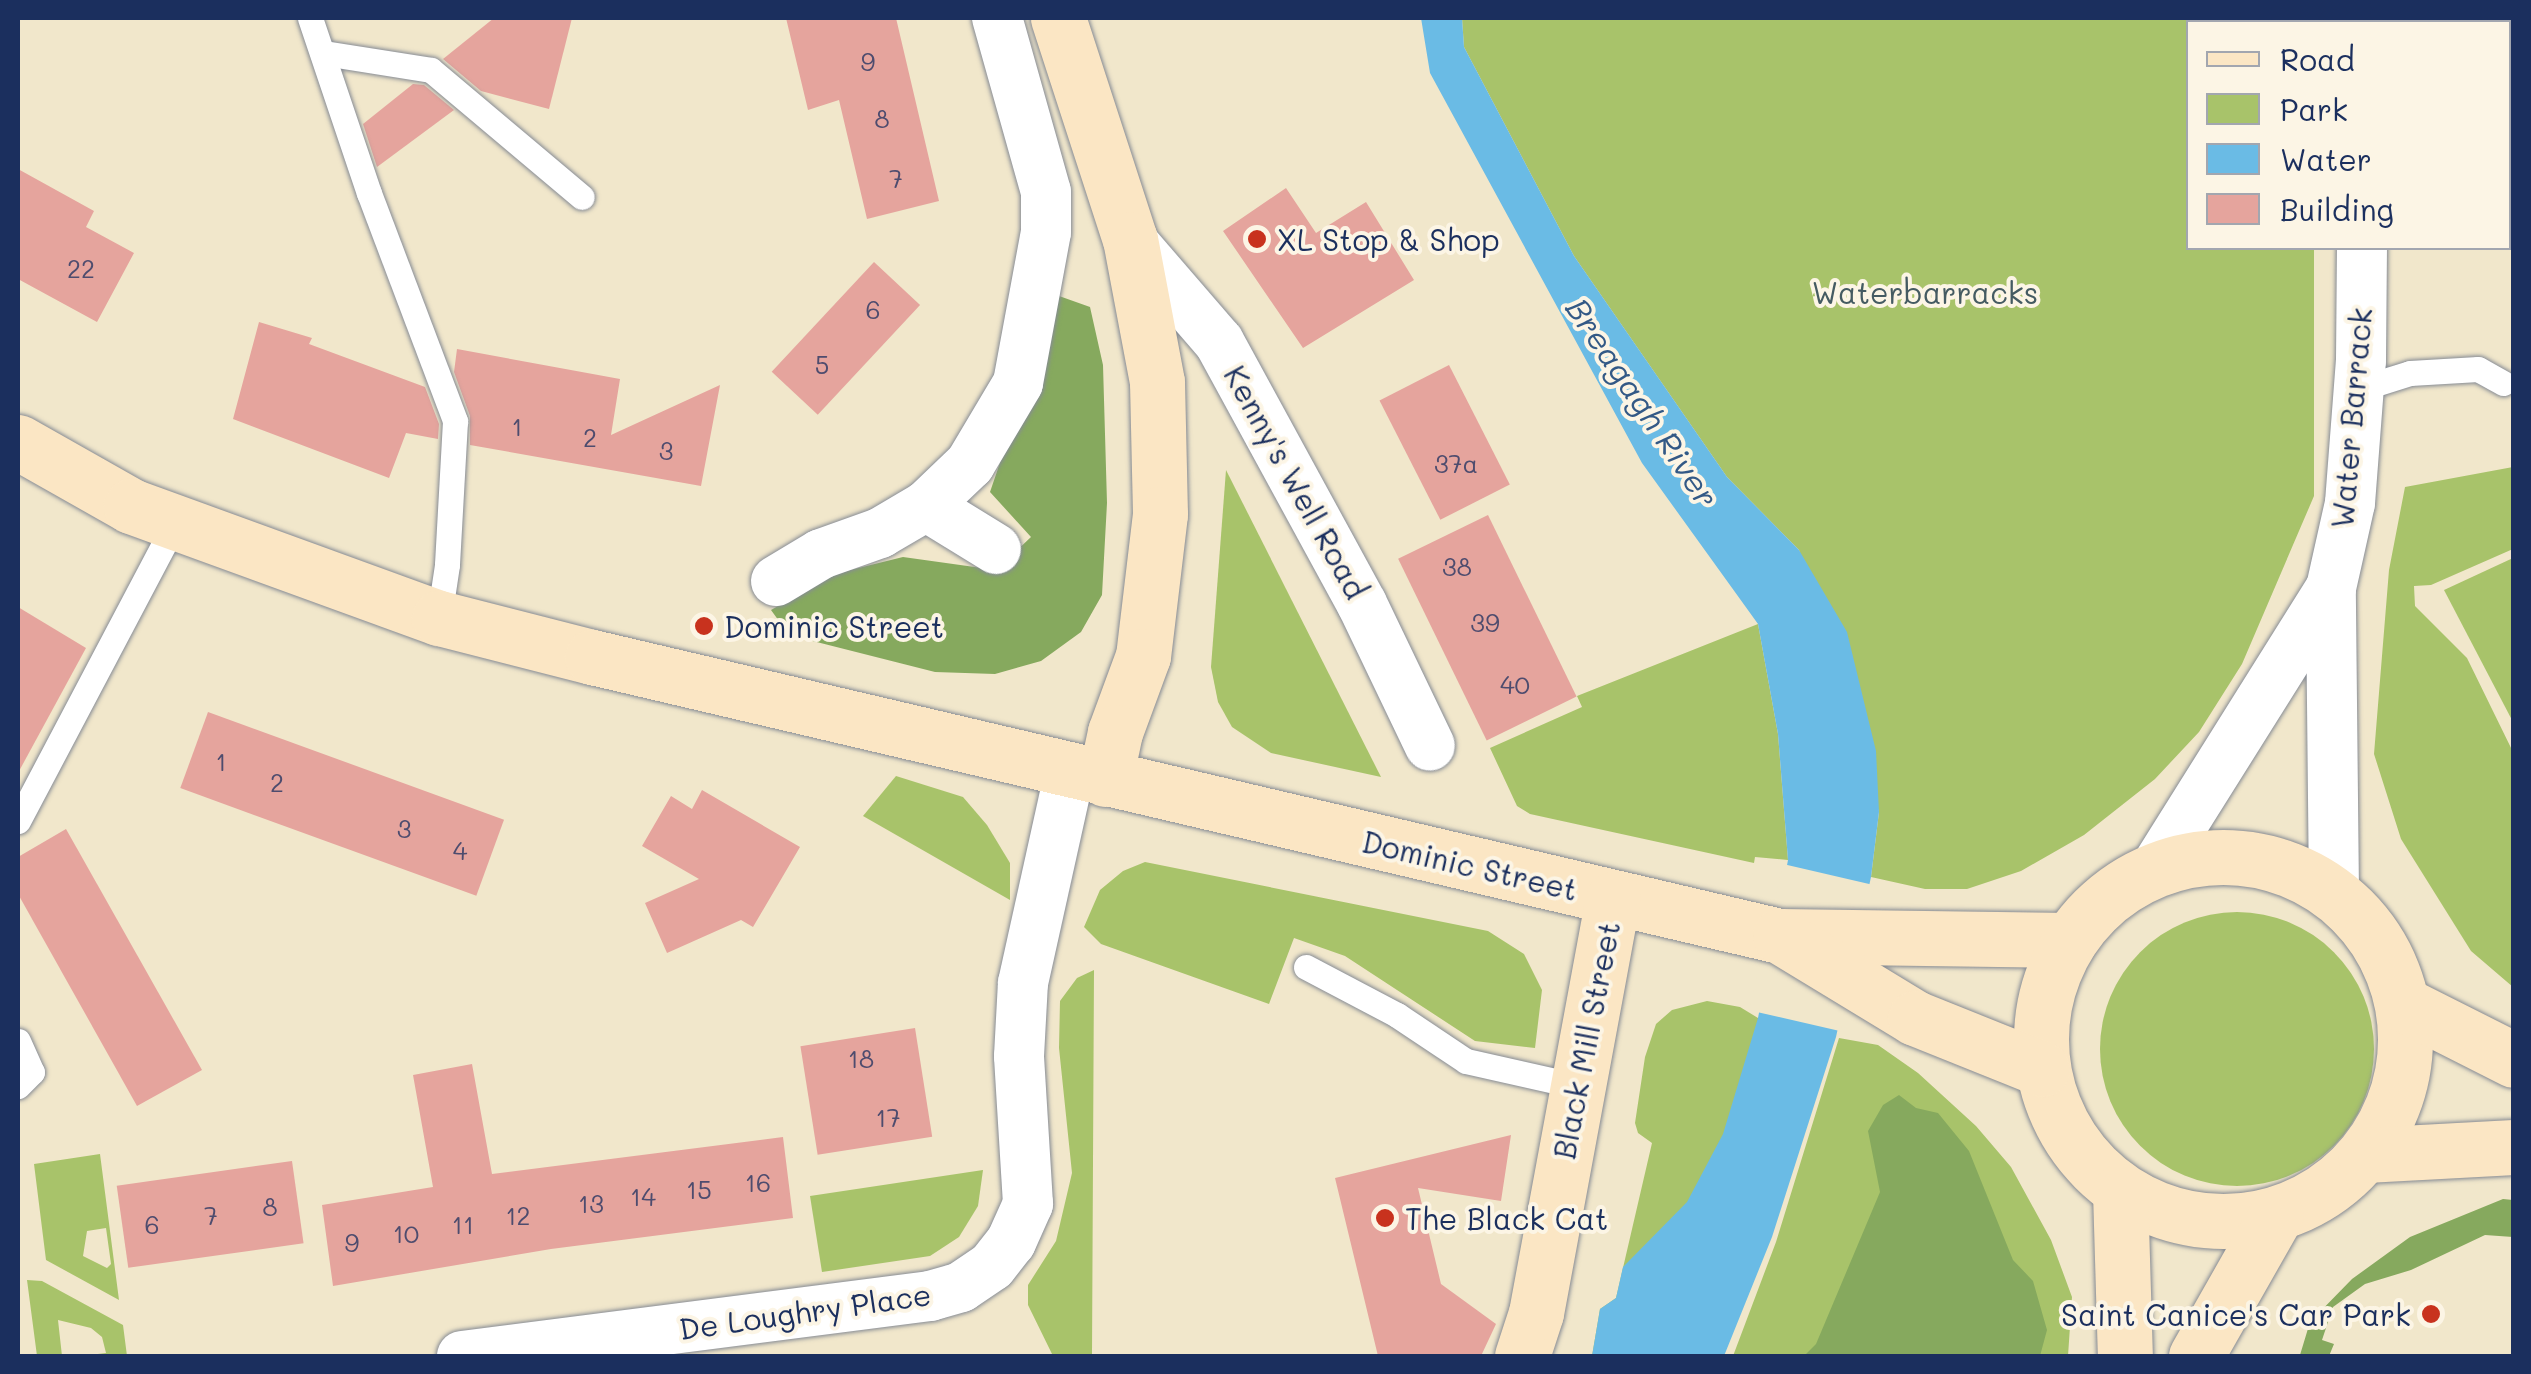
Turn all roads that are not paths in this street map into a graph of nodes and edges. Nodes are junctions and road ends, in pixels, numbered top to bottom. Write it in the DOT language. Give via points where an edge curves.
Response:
graph roads {
  1 [pos="310,18"];
  2 [pos="997,18"];
  3 [pos="1058,18"];
  4 [pos="324,53"];
  5 [pos="582,197"];
  6 [pos="1130,239"];
  7 [pos="2362,250"];
  8 [pos="2504,383"];
  9 [pos="2359,389"];
  10 [pos="18,442"];
  11 [pos="926,506"];
  12 [pos="174,523"];
  13 [pos="996,550"];
  14 [pos="776,580"];
  15 [pos="2331,588"];
  16 [pos="438,618"];
  17 [pos="1430,746"];
  18 [pos="1087,775"];
  19 [pos="18,822"];
  20 [pos="2154,870"];
  21 [pos="2334,894"];
  22 [pos="1613,899"];
  23 [pos="1759,931"];
  24 [pos="2070,940"];
  25 [pos="1306,967"];
  26 [pos="2402,1004"];
  27 [pos="18,1041"];
  28 [pos="2514,1060"];
  29 [pos="2042,1068"];
  30 [pos="18,1086"];
  31 [pos="1577,1086"];
  32 [pos="2514,1148"];
  33 [pos="2365,1154"];
  34 [pos="2120,1192"];
  35 [pos="2276,1214"];
  36 [pos="462,1356"];
  37 [pos="1522,1356"];
  38 [pos="2125,1356"];
  39 [pos="2196,1356"];
  1 -- 4 [label="lane"];
  2 -- 11 [label="street" via="1046,192 1046,232 1018,383 970,464"];
  3 -- 6 [label="main road, Kenny's Well Road"];
  4 -- 5 [label="lane" via="431,70"];
  4 -- 16 [label="lane" via="455,421"];
  6 -- 17 [label="street, Kenny's Well Road" via="1219,342 1362,604"];
  6 -- 18 [label="main road, Kenny's Well Road" via="1157,382 1160,514 1142,656 1115,732"];
  7 -- 9 [label="street, Water Barrack"];
  8 -- 9 [label="lane" via="2478,369 2410,373"];
  9 -- 15 [label="street, Water Barrack" via="2350,503"];
  10 -- 12 [label="main road, Dominic Street"];
  11 -- 13 [label="street"];
  11 -- 14 [label="street"];
  12 -- 16 [label="main road, Dominic Street"];
  12 -- 19 [label="lane"];
  15 -- 20 [label="street, Water Barrack"];
  15 -- 21 [label="street, Water Barrack"];
  16 -- 18 [label="main road, Dominic Street"];
  18 -- 22 [label="main road, Dominic Street"];
  18 -- 36 [label="street, De Loughry Place" via="1022,983 1028,1204 992,1266 962,1287 930,1296"];
  20 -- 21 [label="main road" via="2216,856 2278,864"];
  20 -- 24 [label="main road" via="2106,898"];
  21 -- 26 [label="main road" via="2366,924 2390,962"];
  22 -- 23 [label="main road, Dominic Street"];
  22 -- 31 [label="main road, Black Mill Street"];
  23 -- 24 [label="main road, Dominic Street"];
  23 -- 29 [label="main road, Dominic Street" via="1888,1004"];
  24 -- 29 [label="main road" via="2050,980"];
  25 -- 31 [label="lane" via="1466,1061"];
  26 -- 28 [label="main road"];
  26 -- 33 [label="main road" via="2405,1057 2392,1110"];
  27 -- 30 [label="lane" via="32,1072"];
  29 -- 34 [label="main road" via="2074,1144"];
  31 -- 37 [label="main road, Black Mill Street" via="1536,1313"];
  32 -- 33 [label="main road"];
  33 -- 35 [label="main road" via="2325,1191"];
  34 -- 35 [label="main road" via="2169,1215 2223,1223"];
  34 -- 38 [label="main road"];
  35 -- 39 [label="main road"];
}
